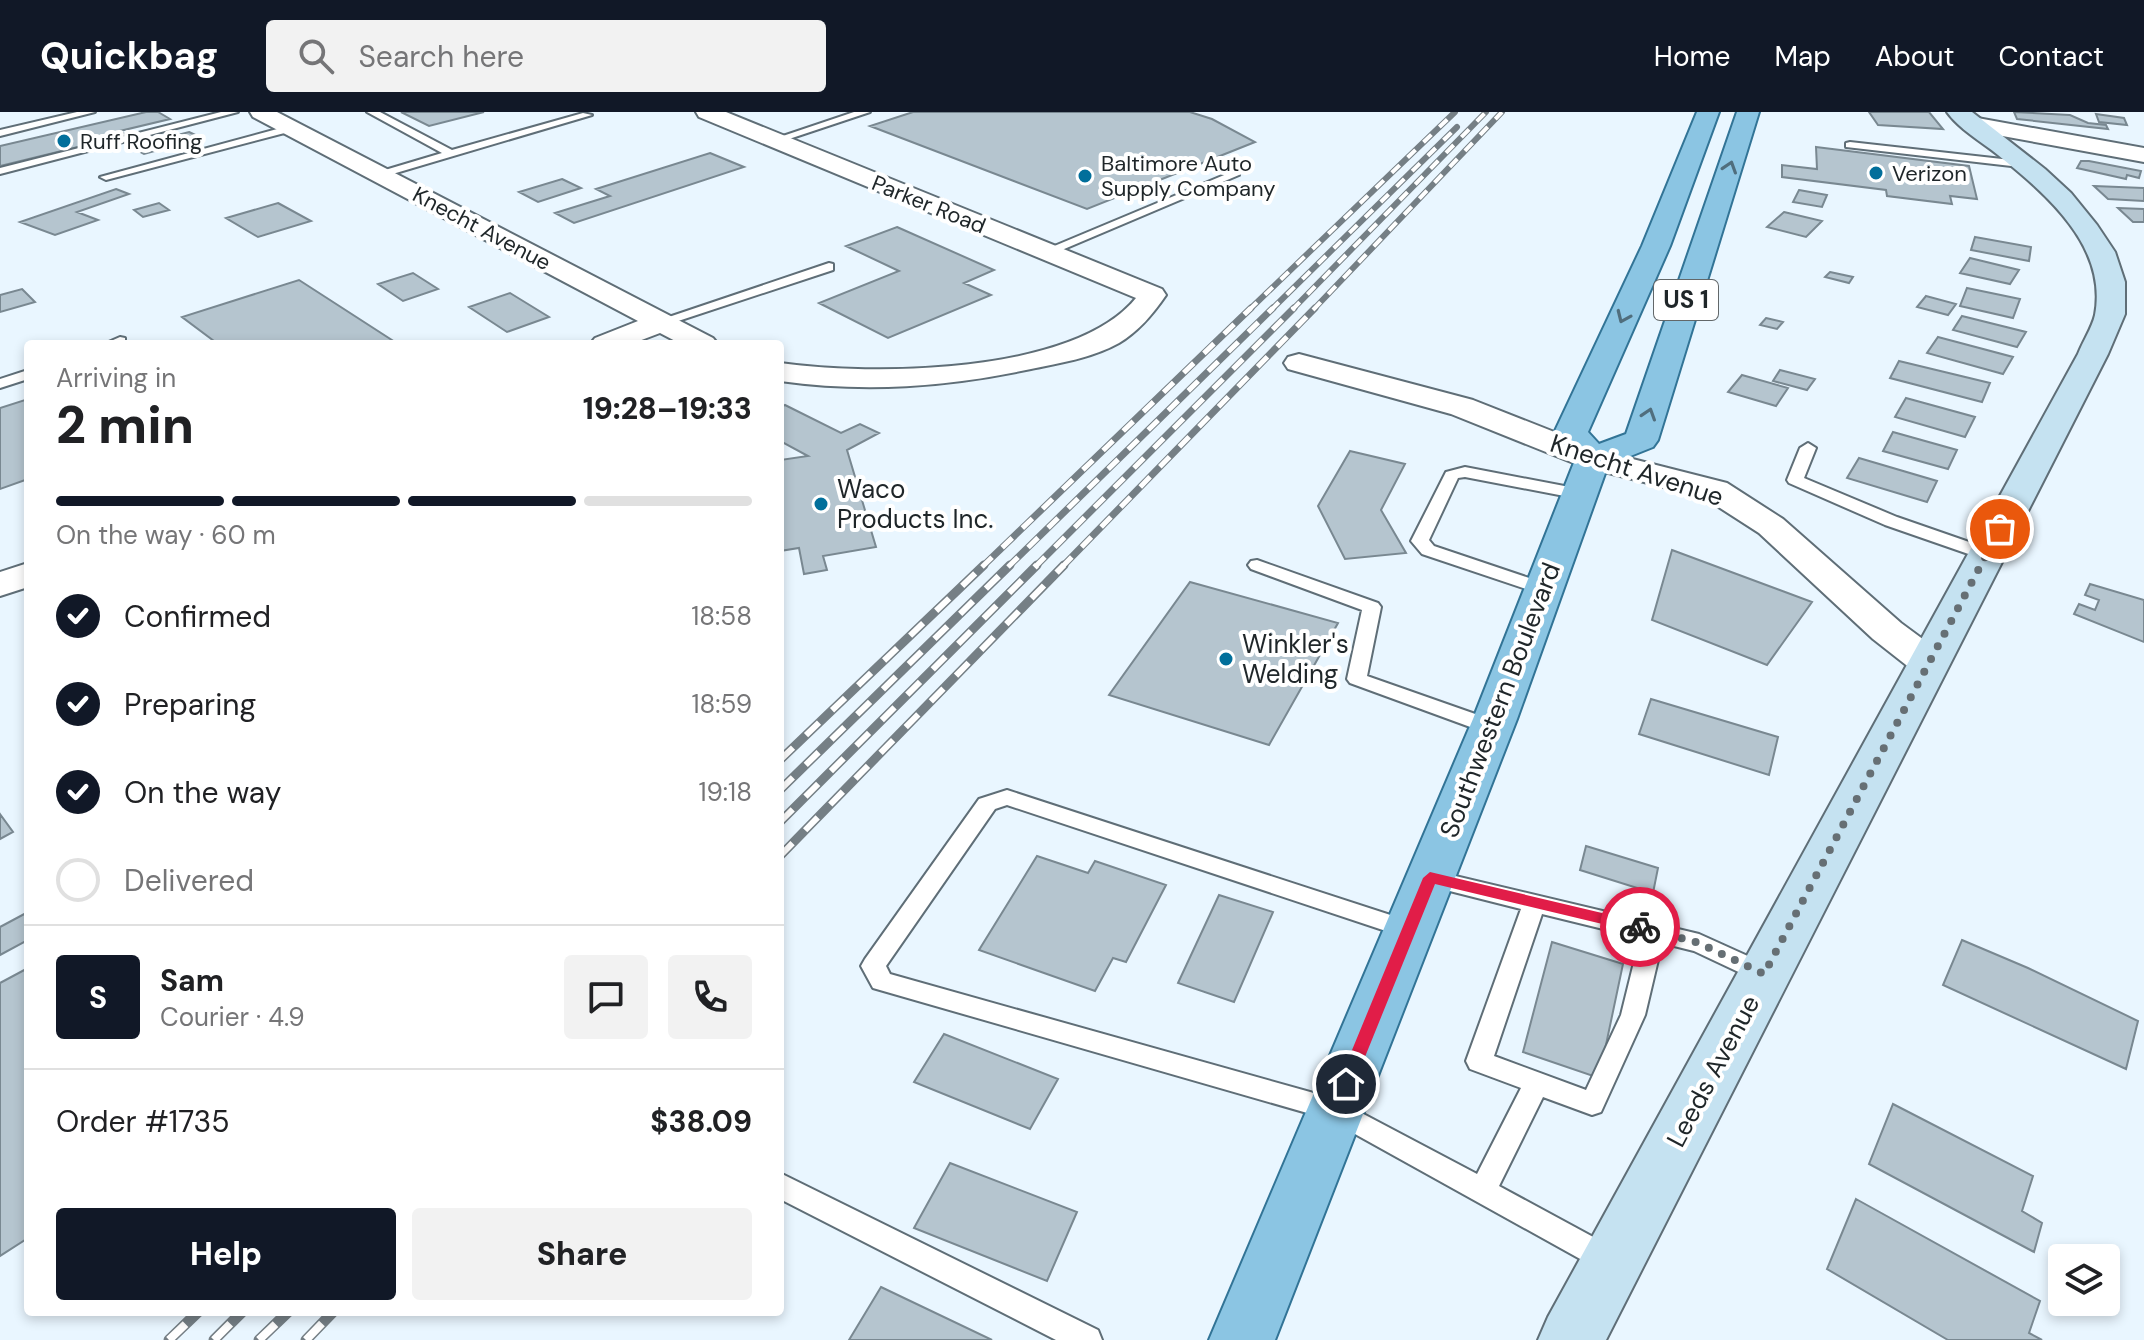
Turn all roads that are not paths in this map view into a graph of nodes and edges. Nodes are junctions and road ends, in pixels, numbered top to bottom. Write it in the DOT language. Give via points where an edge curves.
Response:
graph roads {
  1 [pos="90,112"];
  2 [pos="233,112"];
  3 [pos="261,112"];
  4 [pos="372,112"];
  5 [pos="707,112"];
  6 [pos="865,112"];
  7 [pos="1708,112"];
  8 [pos="1748,112"];
  9 [pos="587,115"];
  10 [pos="1965,118"];
  11 [pos="292,128"];
  12 [pos="0,133"];
  13 [pos="776,140"];
  14 [pos="1850,145"];
  15 [pos="451,154"];
  16 [pos="2144,155"];
  17 [pos="2020,164"];
  18 [pos="0,171"];
  19 [pos="379,175"];
  20 [pos="1233,175"];
  21 [pos="106,177"];
  22 [pos="1046,252"];
  23 [pos="829,267"];
  24 [pos="661,322"];
  25 [pos="615,340"];
  26 [pos="695,340"];
  27 [pos="1299,363"];
  28 [pos="784,372"];
  29 [pos="24,375"];
  30 [pos="0,384"];
  31 [pos="1808,448"];
  32 [pos="1586,476"];
  33 [pos="1986,554"];
  34 [pos="1257,565"];
  35 [pos="1544,589"];
  36 [pos="1929,663"];
  37 [pos="1491,727"];
  38 [pos="1430,878"];
  39 [pos="1535,902"];
  40 [pos="1410,930"];
  41 [pos="1653,931"];
  42 [pos="1764,974"];
  43 [pos="1537,1083"];
  44 [pos="1335,1110"];
  45 [pos="784,1187"];
  46 [pos="1482,1191"];
  47 [pos="1612,1263"];
  48 [pos="1087,1340"];
  49 [pos="1242,1340"];
  50 [pos="1571,1340"];
  1 -- 12 [label="lane"];
  2 -- 18 [label="lane"];
  3 -- 11 [label="street, Knecht Avenue"];
  4 -- 15 [label="lane"];
  5 -- 13 [label="street, Parker Road"];
  6 -- 13 [label="lane"];
  7 -- 32 [label="main road, US 1, one-way" via="1656,246 1571,433"];
  32 -- 8 [label="main road, US 1, one-way" via="1641,440"];
  9 -- 15 [label="lane"];
  10 -- 16 [label="street"];
  10 -- 17 [label="street, Leeds Avenue"];
  11 -- 19 [label="street, Knecht Avenue"];
  11 -- 21 [label="lane"];
  13 -- 22 [label="street, Parker Road"];
  14 -- 17 [label="lane"];
  15 -- 19 [label="lane"];
  17 -- 33 [label="street, Leeds Avenue" via="2086,224 2104,253 2110,315"];
  19 -- 24 [label="street, Knecht Avenue"];
  20 -- 22 [label="lane"];
  22 -- 28 [label="street, Parker Road" via="1152,295 1133,319 1099,343 971,374 867,382"];
  23 -- 24 [label="lane"];
  24 -- 25 [label="street"];
  24 -- 26 [label="street, Knecht Avenue"];
  27 -- 32 [label="street, Knecht Avenue" via="1462,407"];
  29 -- 30 [label="lane"];
  31 -- 33 [label="lane" via="1795,480"];
  32 -- 35 [label="main road, Southwestern Boulevard"];
  32 -- 35 [label="lane" via="1452,475 1420,541 1428,550"];
  32 -- 36 [label="street, Knecht Avenue" via="1715,490 1771,526"];
  33 -- 36 [label="street, Leeds Avenue"];
  34 -- 37 [label="lane" via="1372,607 1357,679"];
  35 -- 37 [label="main road, Southwestern Boulevard"];
  36 -- 42 [label="street, Leeds Avenue"];
  37 -- 38 [label="main road, Southwestern Boulevard"];
  38 -- 39 [label="lane"];
  38 -- 40 [label="main road, Southwestern Boulevard"];
  39 -- 41 [label="lane"];
  39 -- 43 [label="lane" via="1479,1061"];
  40 -- 44 [label="main road, Southwestern Boulevard"];
  40 -- 44 [label="lane" via="1007,797 987,804 873,966 882,981"];
  41 -- 42 [label="lane" via="1699,943"];
  41 -- 43 [label="lane" via="1633,1015 1592,1104"];
  42 -- 47 [label="street, Leeds Avenue"];
  43 -- 46 [label="lane"];
  44 -- 46 [label="lane"];
  44 -- 49 [label="main road, Southwestern Boulevard"];
  45 -- 48 [label="lane"];
  46 -- 47 [label="lane"];
  47 -- 50 [label="street, Leeds Avenue"];
}
